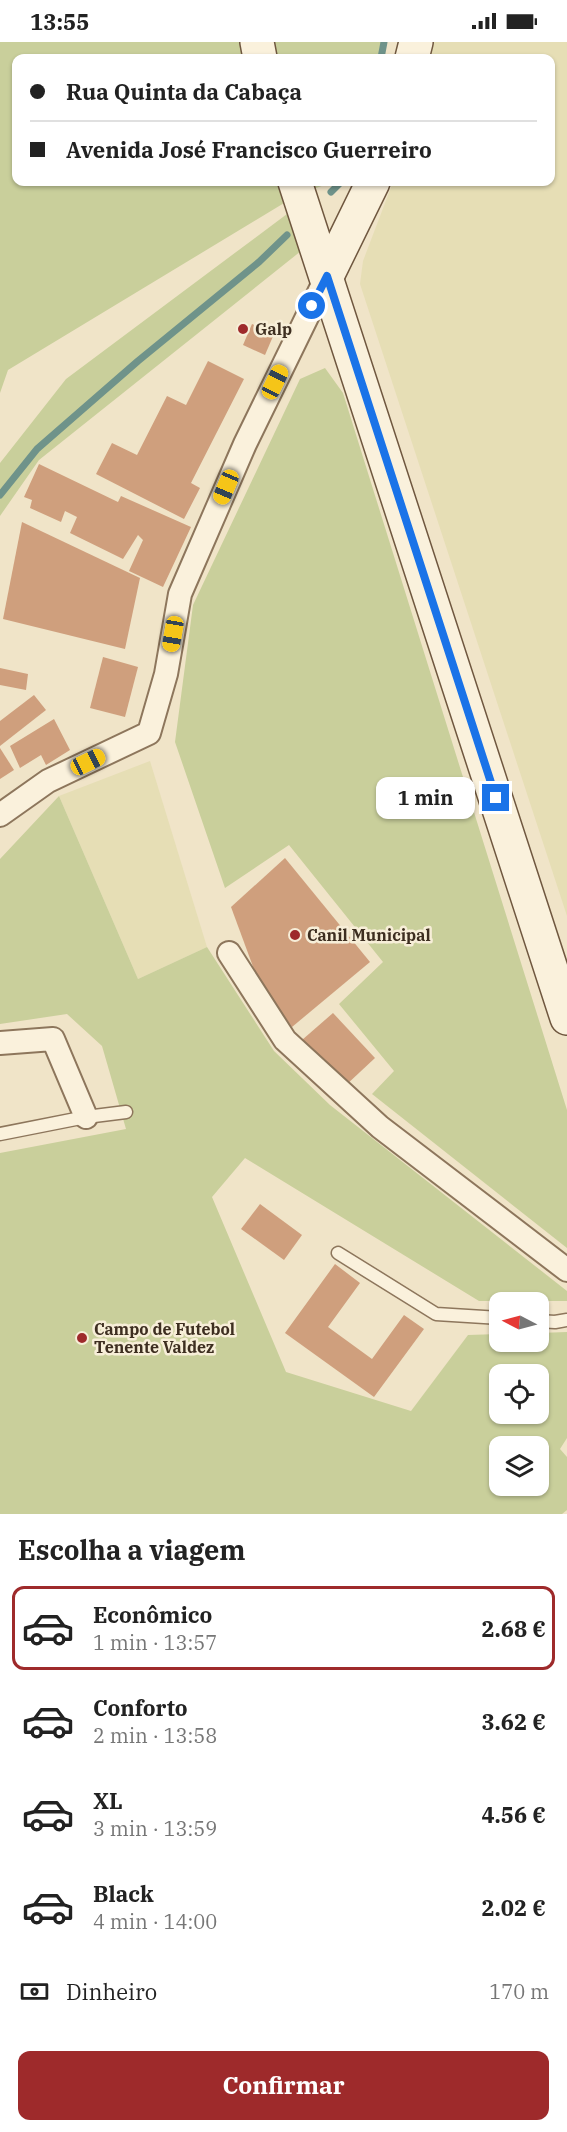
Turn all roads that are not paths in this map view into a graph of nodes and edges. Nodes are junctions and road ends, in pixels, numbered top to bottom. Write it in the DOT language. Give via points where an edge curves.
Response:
graph roads {
  1 [pos="296,186"];
  2 [pos="371,186"];
  3 [pos="327,276"];
  4 [pos="0,815"];
  5 [pos="229,953"];
  6 [pos="567,1018"];
  7 [pos="0,1043"];
  8 [pos="126,1112"];
  9 [pos="86,1116"];
  10 [pos="0,1134"];
  11 [pos="338,1253"];
  12 [pos="567,1269"];
  13 [pos="489,1317"];
  14 [pos="567,1320"];
  15 [pos="549,1322"];
  1 -- 3 [label="main road"];
  2 -- 3 [label="main road"];
  3 -- 4 [label="street" via="245,444 180,594 149,733 48,781"];
  3 -- 6 [label="main road"];
  5 -- 12 [label="street" via="285,1040 380,1127"];
  7 -- 9 [label="street" via="53,1039"];
  8 -- 9 [label="lane"];
  9 -- 10 [label="lane"];
  11 -- 13 [label="lane" via="436,1314"];
  14 -- 15 [label="lane"];
}
